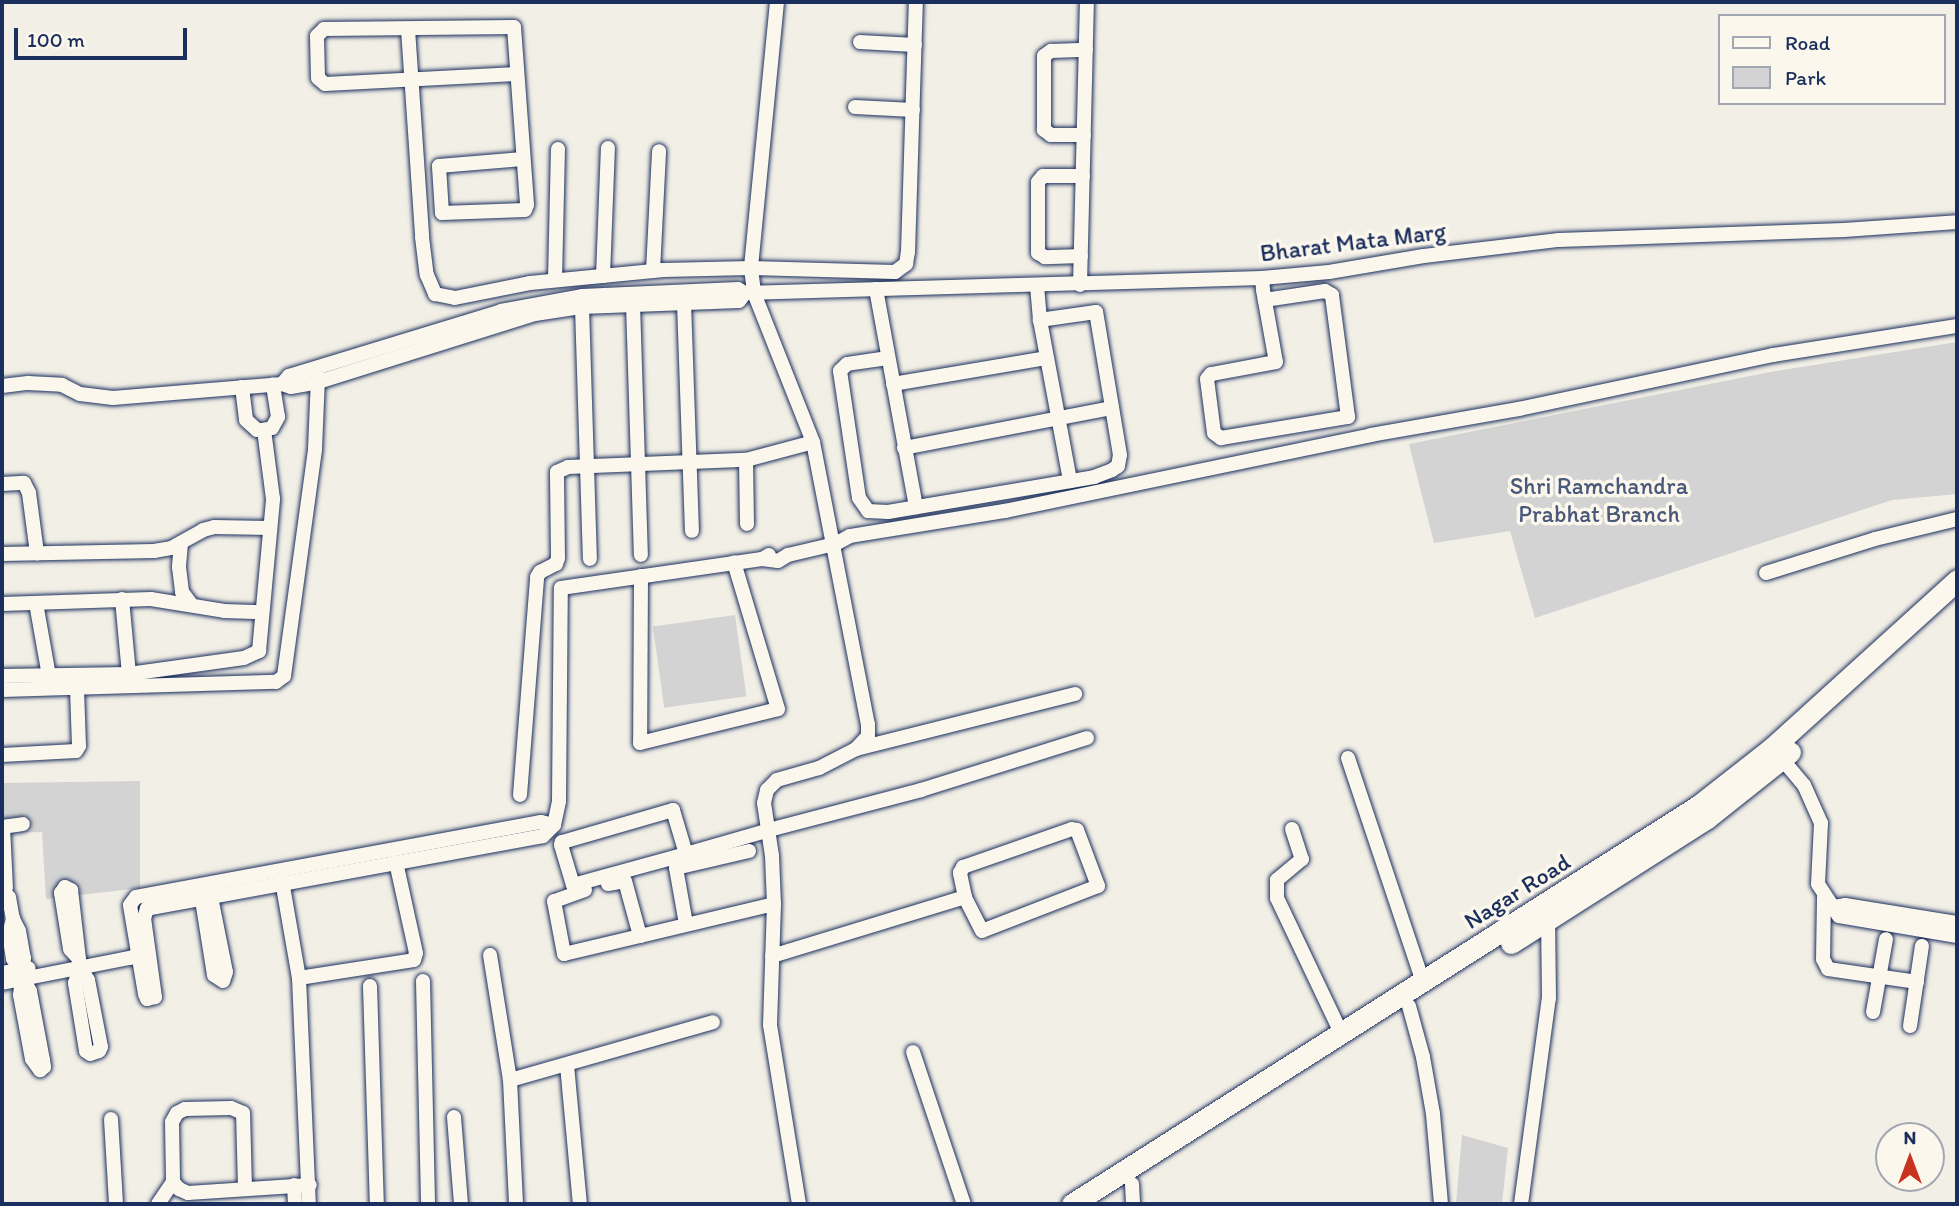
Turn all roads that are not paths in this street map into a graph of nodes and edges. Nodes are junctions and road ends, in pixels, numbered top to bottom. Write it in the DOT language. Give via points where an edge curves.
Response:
graph roads {
  1 [pos="777,2"];
  2 [pos="916,2"];
  3 [pos="1087,2"];
  4 [pos="408,29"];
  5 [pos="860,42"];
  6 [pos="915,45"];
  7 [pos="1086,50"];
  8 [pos="516,74"];
  9 [pos="412,78"];
  10 [pos="855,107"];
  11 [pos="913,110"];
  12 [pos="1084,135"];
  13 [pos="608,148"];
  14 [pos="558,149"];
  15 [pos="659,151"];
  16 [pos="523,159"];
  17 [pos="1083,176"];
  18 [pos="439,177"];
  19 [pos="419,178"];
  20 [pos="1957,222"];
  21 [pos="1080,256"];
  22 [pos="751,268"];
  23 [pos="653,271"];
  24 [pos="603,276"];
  25 [pos="1262,278"];
  26 [pos="555,280"];
  27 [pos="1080,285"];
  28 [pos="1037,286"];
  29 [pos="876,289"];
  30 [pos="749,293"];
  31 [pos="1265,300"];
  32 [pos="684,303"];
  33 [pos="634,304"];
  34 [pos="582,307"];
  35 [pos="1040,320"];
  36 [pos="1957,326"];
  37 [pos="888,358"];
  38 [pos="1046,358"];
  39 [pos="318,376"];
  40 [pos="277,384"];
  41 [pos="893,384"];
  42 [pos="2,386"];
  43 [pos="242,387"];
  44 [pos="1112,408"];
  45 [pos="1056,419"];
  46 [pos="264,430"];
  47 [pos="813,442"];
  48 [pos="904,448"];
  49 [pos="746,460"];
  50 [pos="690,462"];
  51 [pos="589,466"];
  52 [pos="638,466"];
  53 [pos="1070,481"];
  54 [pos="2,484"];
  55 [pos="916,507"];
  56 [pos="1957,519"];
  57 [pos="747,524"];
  58 [pos="270,528"];
  59 [pos="692,531"];
  60 [pos="181,543"];
  61 [pos="835,544"];
  62 [pos="37,553"];
  63 [pos="2,554"];
  64 [pos="640,555"];
  65 [pos="590,559"];
  66 [pos="734,562"];
  67 [pos="1766,573"];
  68 [pos="641,576"];
  69 [pos="1957,580"];
  70 [pos="122,598"];
  71 [pos="1957,600"];
  72 [pos="36,603"];
  73 [pos="2,604"];
  74 [pos="191,604"];
  75 [pos="262,612"];
  76 [pos="129,674"];
  77 [pos="2,676"];
  78 [pos="49,676"];
  79 [pos="77,689"];
  80 [pos="2,690"];
  81 [pos="1075,694"];
  82 [pos="1087,738"];
  83 [pos="856,749"];
  84 [pos="2,755"];
  85 [pos="1348,758"];
  86 [pos="1782,759"];
  87 [pos="520,795"];
  88 [pos="23,824"];
  89 [pos="2,827"];
  90 [pos="1292,829"];
  91 [pos="769,830"];
  92 [pos="749,851"];
  93 [pos="686,855"];
  94 [pos="402,856"];
  95 [pos="281,877"];
  96 [pos="205,891"];
  97 [pos="965,897"];
  98 [pos="131,901"];
  99 [pos="1828,902"];
  100 [pos="774,904"];
  101 [pos="144,911"];
  102 [pos="5,920"];
  103 [pos="1548,920"];
  104 [pos="1957,923"];
  105 [pos="686,924"];
  106 [pos="1935,926"];
  107 [pos="640,936"];
  108 [pos="1957,936"];
  109 [pos="1886,939"];
  110 [pos="1923,946"];
  111 [pos="142,952"];
  112 [pos="490,955"];
  113 [pos="772,956"];
  114 [pos="80,964"];
  115 [pos="2,973"];
  116 [pos="22,974"];
  117 [pos="1879,977"];
  118 [pos="299,978"];
  119 [pos="424,981"];
  120 [pos="1423,982"];
  121 [pos="1917,982"];
  122 [pos="2,983"];
  123 [pos="370,986"];
  124 [pos="1409,1006"];
  125 [pos="1873,1012"];
  126 [pos="713,1022"];
  127 [pos="1910,1026"];
  128 [pos="1342,1034"];
  129 [pos="913,1052"];
  130 [pos="567,1065"];
  131 [pos="510,1080"];
  132 [pos="454,1117"];
  133 [pos="111,1119"];
  134 [pos="173,1182"];
  135 [pos="293,1185"];
  136 [pos="310,1185"];
  137 [pos="245,1188"];
  138 [pos="1132,1194"];
  139 [pos="116,1204"];
  140 [pos="158,1204"];
  141 [pos="295,1204"];
  142 [pos="309,1204"];
  143 [pos="377,1204"];
  144 [pos="428,1204"];
  145 [pos="461,1204"];
  146 [pos="516,1204"];
  147 [pos="580,1204"];
  148 [pos="799,1204"];
  149 [pos="964,1204"];
  150 [pos="1072,1204"];
  151 [pos="1099,1204"];
  152 [pos="1441,1204"];
  153 [pos="1521,1204"];
  1 -- 22 [label="street"];
  2 -- 6 [label="street"];
  3 -- 7 [label="street"];
  4 -- 8 [label="street" via="513,27"];
  4 -- 9 [label="street"];
  4 -- 9 [label="street" via="320,30 318,78 324,84"];
  5 -- 6 [label="street"];
  6 -- 11 [label="street"];
  7 -- 12 [label="street"];
  7 -- 12 [label="street" via="1051,51 1044,56 1044,130 1051,135"];
  8 -- 9 [label="street"];
  8 -- 16 [label="street"];
  9 -- 19 [label="street"];
  10 -- 11 [label="street"];
  11 -- 22 [label="street" via="906,264 895,272"];
  12 -- 17 [label="street"];
  13 -- 24 [label="street"];
  14 -- 26 [label="street"];
  15 -- 23 [label="street"];
  16 -- 18 [label="street" via="439,166"];
  16 -- 18 [label="street" via="527,205 519,212 446,215 440,207"];
  17 -- 21 [label="street"];
  17 -- 21 [label="street" via="1043,176 1038,181 1038,253"];
  18 -- 19 [label="street"];
  19 -- 26 [label="street" via="427,275 435,294 455,298"];
  20 -- 25 [label="street, Bharat Mata Marg" via="1572,239"];
  21 -- 27 [label="street"];
  22 -- 23 [label="street"];
  22 -- 30 [label="street"];
  23 -- 24 [label="street"];
  24 -- 26 [label="street"];
  25 -- 27 [label="street, Bharat Mata Marg" via="1143,279"];
  25 -- 31 [label="street"];
  27 -- 28 [label="street, Bharat Mata Marg"];
  28 -- 29 [label="street, Bharat Mata Marg"];
  28 -- 35 [label="street"];
  29 -- 30 [label="street, Bharat Mata Marg"];
  29 -- 37 [label="street"];
  30 -- 32 [label="street" via="739,301"];
  30 -- 39 [label="street" via="738,289 553,299 502,311"];
  30 -- 47 [label="street"];
  31 -- 31 [label="street" via="1325,291 1332,295 1348,417 1221,438 1214,433 1207,379 1211,374 1276,362"];
  32 -- 33 [label="street"];
  32 -- 50 [label="street"];
  33 -- 34 [label="street"];
  33 -- 52 [label="street"];
  34 -- 39 [label="street" via="535,314"];
  34 -- 51 [label="street"];
  35 -- 38 [label="street"];
  35 -- 44 [label="street" via="1096,312"];
  36 -- 61 [label="street" via="1773,355 1005,511 850,536"];
  37 -- 41 [label="street"];
  37 -- 55 [label="street" via="847,364 841,371 859,498 868,511 877,513"];
  38 -- 41 [label="street"];
  38 -- 45 [label="street"];
  39 -- 40 [label="street" via="291,387"];
  39 -- 79 [label="street" via="312,474 284,676 276,682"];
  40 -- 43 [label="street"];
  40 -- 46 [label="street" via="278,417 272,428"];
  41 -- 48 [label="street"];
  42 -- 43 [label="street" via="62,386 80,394 113,398"];
  43 -- 46 [label="street" via="246,420"];
  44 -- 45 [label="street"];
  44 -- 53 [label="street" via="1118,466"];
  45 -- 48 [label="street"];
  45 -- 53 [label="street"];
  46 -- 58 [label="street" via="273,479"];
  47 -- 49 [label="street"];
  47 -- 61 [label="street"];
  48 -- 55 [label="street"];
  49 -- 50 [label="street"];
  49 -- 57 [label="street"];
  50 -- 52 [label="street"];
  50 -- 59 [label="street"];
  51 -- 52 [label="street"];
  51 -- 65 [label="street"];
  51 -- 87 [label="street" via="557,472 558,558 537,577"];
  52 -- 64 [label="street"];
  53 -- 55 [label="street"];
  54 -- 62 [label="street" via="24,483"];
  56 -- 67 [label="street"];
  58 -- 60 [label="street" via="214,527"];
  58 -- 75 [label="street"];
  60 -- 62 [label="street" via="155,551"];
  60 -- 74 [label="street" via="182,592"];
  61 -- 66 [label="street"];
  61 -- 83 [label="street" via="868,724 868,736"];
  62 -- 63 [label="street"];
  66 -- 68 [label="street"];
  66 -- 68 [label="street" via="778,709 640,743"];
  68 -- 94 [label="street" via="561,588 559,801 554,825 541,822 510,835"];
  69 -- 120 [label="highway, Nagar Road" via="1772,748 1698,806"];
  70 -- 72 [label="street"];
  70 -- 74 [label="street"];
  70 -- 76 [label="street"];
  71 -- 86 [label="highway, Nagar Road"];
  72 -- 73 [label="street"];
  72 -- 78 [label="street"];
  74 -- 75 [label="street"];
  75 -- 76 [label="street" via="261,644 253,656"];
  76 -- 78 [label="street"];
  77 -- 78 [label="street"];
  79 -- 80 [label="street"];
  79 -- 84 [label="street" via="76,751"];
  81 -- 83 [label="street"];
  82 -- 91 [label="street" via="921,790"];
  83 -- 91 [label="street" via="819,768 777,780 767,790 764,803"];
  85 -- 120 [label="street"];
  86 -- 99 [label="street" via="1804,785 1821,823 1818,884"];
  86 -- 103 [label="highway, Nagar Road" via="1707,818"];
  88 -- 89 [label="street"];
  89 -- 102 [label="street"];
  90 -- 128 [label="street" via="1302,859 1277,880 1277,898"];
  91 -- 93 [label="street"];
  91 -- 100 [label="street"];
  92 -- 105 [label="street" via="676,868"];
  93 -- 93 [label="street" via="673,810 561,845 573,886"];
  94 -- 95 [label="street"];
  94 -- 118 [label="street" via="414,960"];
  95 -- 96 [label="street"];
  95 -- 118 [label="street"];
  96 -- 96 [label="street" via="212,902 226,972 223,981 214,975 203,906"];
  96 -- 98 [label="street"];
  96 -- 101 [label="street"];
  97 -- 97 [label="street" via="963,867 1072,829 1077,830 1098,886 982,930"];
  97 -- 113 [label="street"];
  98 -- 101 [label="street"];
  98 -- 111 [label="street"];
  99 -- 106 [label="street"];
  99 -- 117 [label="street" via="1824,964 1828,969"];
  100 -- 105 [label="street"];
  100 -- 113 [label="street"];
  101 -- 111 [label="street"];
  102 -- 116 [label="street" via="13,959"];
  103 -- 124 [label="highway, Nagar Road"];
  103 -- 153 [label="street" via="1549,998"];
  104 -- 106 [label="street"];
  105 -- 107 [label="street"];
  106 -- 108 [label="street"];
  107 -- 107 [label="street" via="564,954 554,901 625,881"];
  109 -- 117 [label="street"];
  110 -- 121 [label="street"];
  111 -- 114 [label="street" via="130,958"];
  112 -- 131 [label="street"];
  113 -- 148 [label="street" via="774,1064"];
  114 -- 114 [label="street" via="88,980 101,1047 90,1054 75,983"];
  114 -- 116 [label="street"];
  115 -- 116 [label="street"];
  116 -- 116 [label="street" via="32,1002 44,1067 40,1070 33,1065 20,995"];
  116 -- 122 [label="street"];
  117 -- 121 [label="street"];
  117 -- 125 [label="street"];
  118 -- 136 [label="street"];
  119 -- 144 [label="street"];
  120 -- 128 [label="highway, Nagar Road"];
  121 -- 127 [label="street"];
  123 -- 143 [label="street"];
  124 -- 138 [label="highway, Nagar Road"];
  124 -- 152 [label="street" via="1431,1102"];
  126 -- 130 [label="street"];
  128 -- 150 [label="highway, Nagar Road"];
  129 -- 149 [label="street"];
  130 -- 131 [label="street"];
  130 -- 147 [label="street"];
  131 -- 146 [label="street"];
  132 -- 145 [label="street"];
  133 -- 139 [label="street"];
  134 -- 137 [label="street" via="188,1193"];
  134 -- 137 [label="street" via="172,1122 177,1113 231,1108 243,1114"];
  134 -- 140 [label="street"];
  135 -- 136 [label="street"];
  135 -- 137 [label="street"];
  135 -- 141 [label="street"];
  136 -- 142 [label="street"];
  138 -- 151 [label="highway, Nagar Road"];
}
